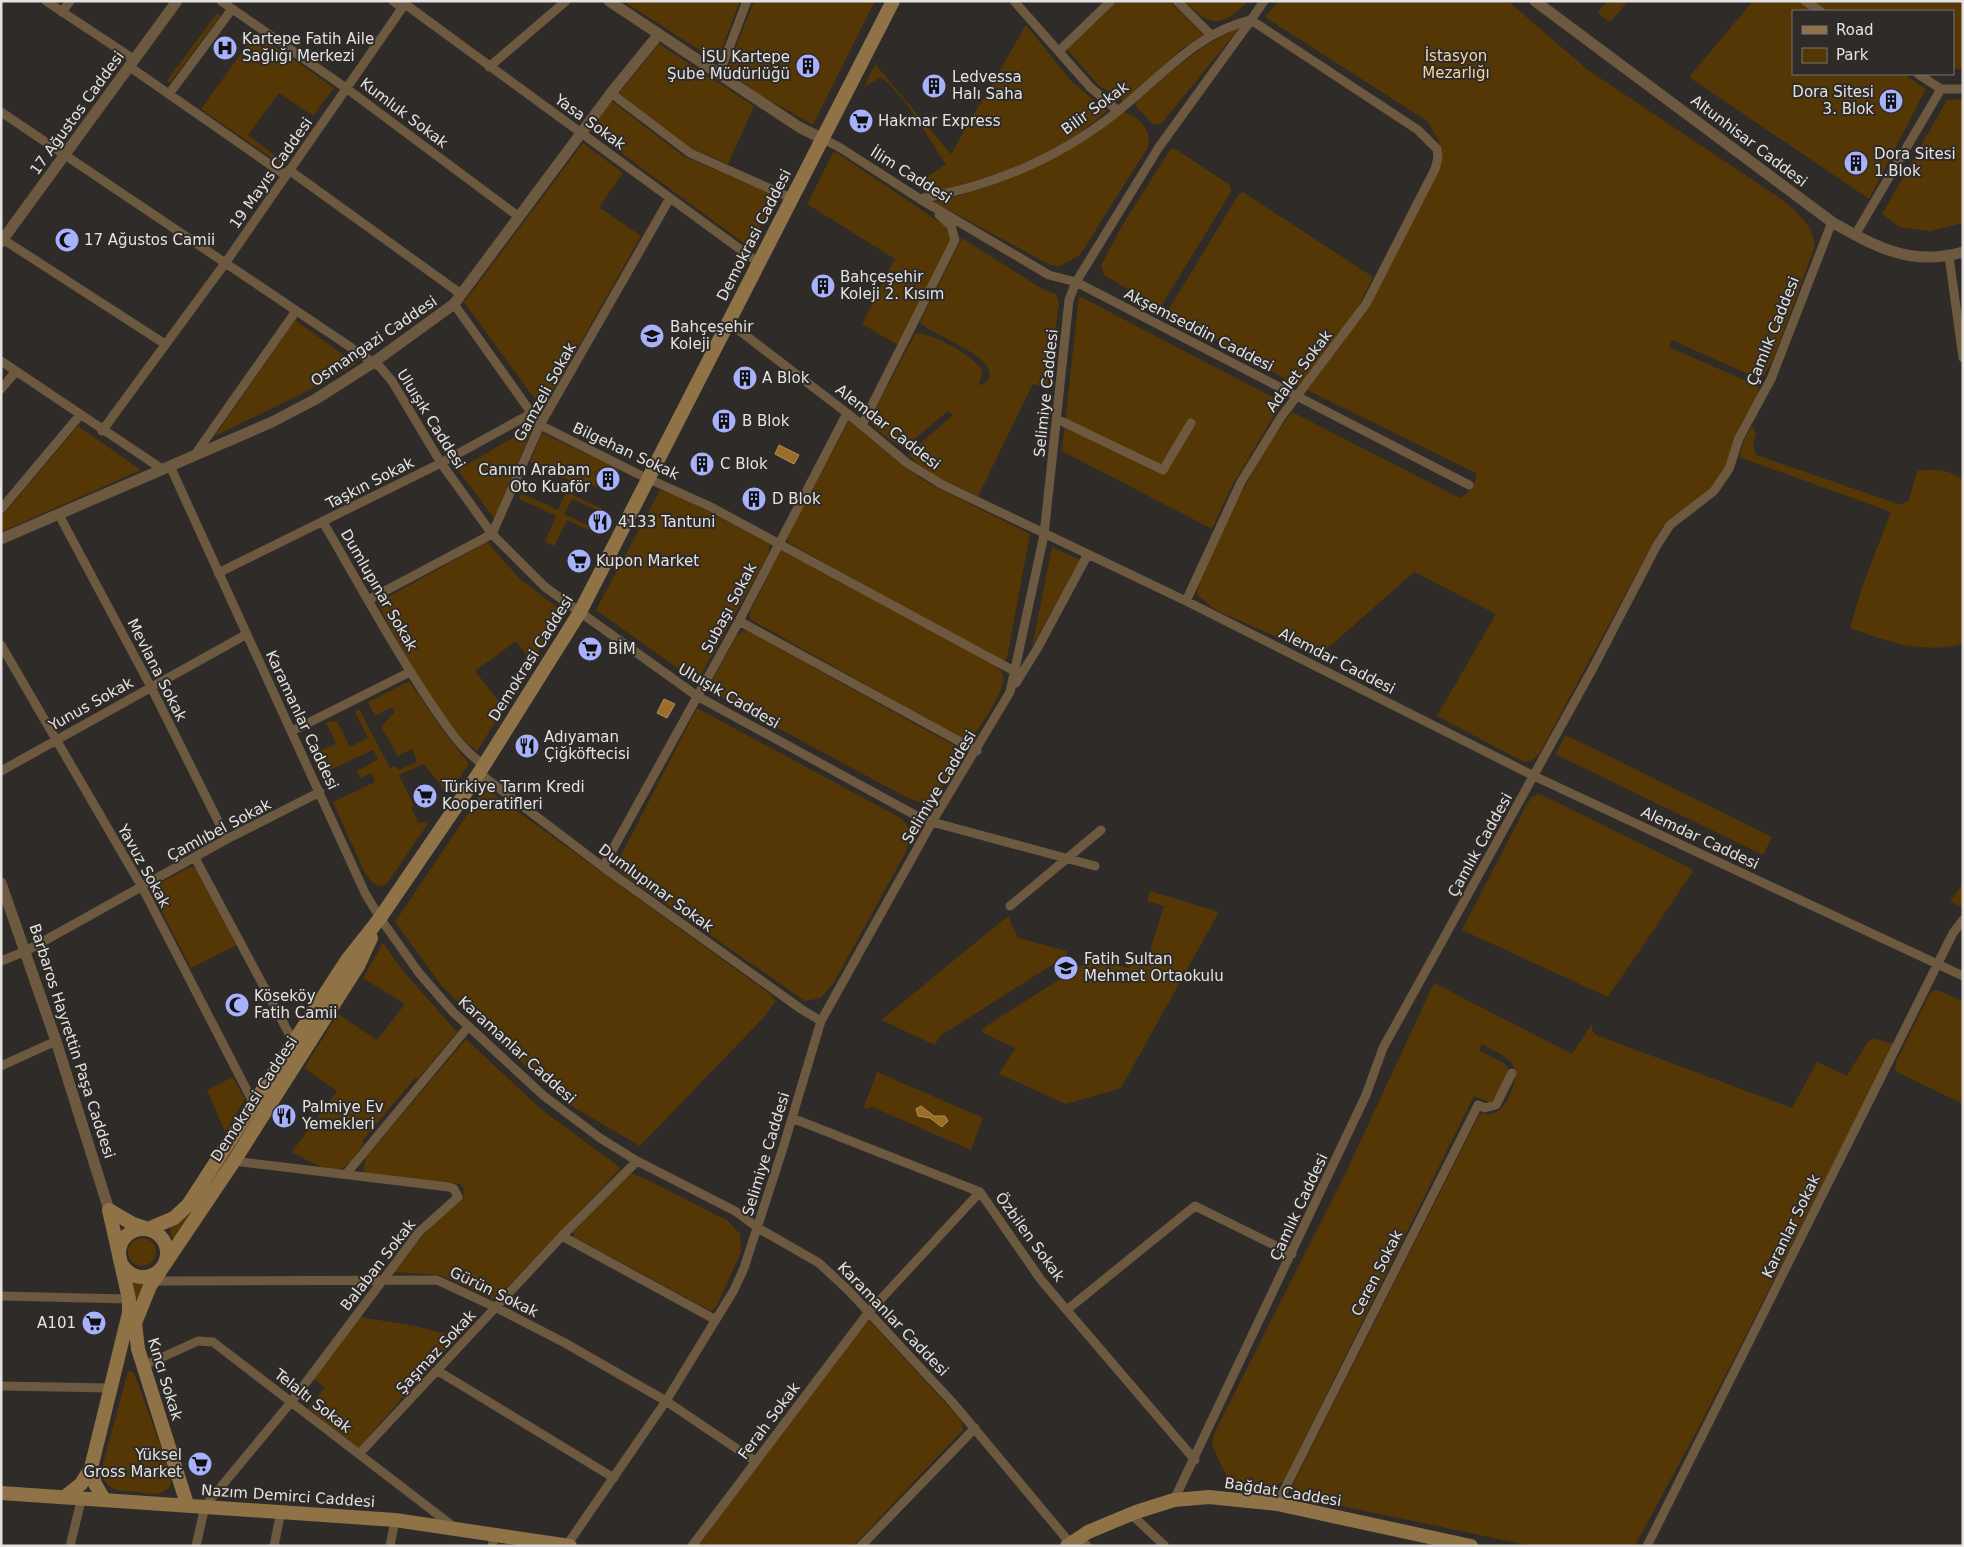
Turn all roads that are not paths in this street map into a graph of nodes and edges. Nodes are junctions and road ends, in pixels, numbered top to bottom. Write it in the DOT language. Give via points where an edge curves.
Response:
graph roads {
  1 [pos="46,1"];
  2 [pos="70,1"];
  3 [pos="177,1"];
  4 [pos="221,1"];
  5 [pos="393,1"];
  6 [pos="566,1"];
  7 [pos="609,1"];
  8 [pos="747,1"];
  9 [pos="893,1"];
  10 [pos="1014,1"];
  11 [pos="1111,1"];
  12 [pos="1178,1"];
  13 [pos="1264,1"];
  14 [pos="1535,1"];
  15 [pos="1805,1"];
  16 [pos="405,4"];
  17 [pos="232,10"];
  18 [pos="1818,10"];
  19 [pos="62,12"];
  20 [pos="1251,20"];
  21 [pos="659,34"];
  22 [pos="1211,35"];
  23 [pos="1059,50"];
  24 [pos="132,63"];
  25 [pos="489,66"];
  26 [pos="719,74"];
  27 [pos="1920,75"];
  28 [pos="346,88"];
  29 [pos="1941,89"];
  30 [pos="1963,89"];
  31 [pos="611,93"];
  32 [pos="169,94"];
  33 [pos="1118,111"];
  34 [pos="1,112"];
  35 [pos="581,132"];
  36 [pos="823,139"];
  37 [pos="66,156"];
  38 [pos="287,173"];
  39 [pos="670,198"];
  40 [pos="791,198"];
  41 [pos="920,199"];
  42 [pos="518,216"];
  43 [pos="1832,222"];
  44 [pos="1856,235"];
  45 [pos="2,240"];
  46 [pos="1963,252"];
  47 [pos="1949,256"];
  48 [pos="226,262"];
  49 [pos="759,263"];
  50 [pos="1076,282"];
  51 [pos="457,299"];
  52 [pos="296,311"];
  53 [pos="728,322"];
  54 [pos="165,344"];
  55 [pos="1963,358"];
  56 [pos="1,361"];
  57 [pos="374,362"];
  58 [pos="16,371"];
  59 [pos="1,389"];
  60 [pos="1297,397"];
  61 [pos="532,413"];
  62 [pos="848,413"];
  63 [pos="80,416"];
  64 [pos="1057,419"];
  65 [pos="1190,423"];
  66 [pos="540,425"];
  67 [pos="862,425"];
  68 [pos="102,431"];
  69 [pos="194,457"];
  70 [pos="441,463"];
  71 [pos="166,468"];
  72 [pos="649,479"];
  73 [pos="1469,485"];
  74 [pos="1,509"];
  75 [pos="59,515"];
  76 [pos="323,522"];
  77 [pos="492,534"];
  78 [pos="1044,535"];
  79 [pos="1,539"];
  80 [pos="779,544"];
  81 [pos="1088,554"];
  82 [pos="218,573"];
  83 [pos="368,600"];
  84 [pos="1186,601"];
  85 [pos="580,612"];
  86 [pos="739,621"];
  87 [pos="247,634"];
  88 [pos="1,645"];
  89 [pos="410,672"];
  90 [pos="1016,672"];
  91 [pos="151,687"];
  92 [pos="1010,692"];
  93 [pos="697,696"];
  94 [pos="292,731"];
  95 [pos="57,739"];
  96 [pos="977,751"];
  97 [pos="481,769"];
  98 [pos="1,771"];
  99 [pos="1534,776"];
  100 [pos="320,792"];
  101 [pos="932,822"];
  102 [pos="1101,830"];
  103 [pos="227,839"];
  104 [pos="196,858"];
  105 [pos="1068,858"];
  106 [pos="1095,866"];
  107 [pos="603,867"];
  108 [pos="1,883"];
  109 [pos="142,887"];
  110 [pos="1010,906"];
  111 [pos="380,918"];
  112 [pos="1963,920"];
  113 [pos="26,951"];
  114 [pos="1,961"];
  115 [pos="1939,964"];
  116 [pos="1963,976"];
  117 [pos="820,1020"];
  118 [pos="468,1027"];
  119 [pos="56,1041"];
  120 [pos="294,1043"];
  121 [pos="1,1066"];
  122 [pos="1512,1073"];
  123 [pos="254,1104"];
  124 [pos="792,1118"];
  125 [pos="238,1161"];
  126 [pos="637,1161"];
  127 [pos="346,1174"];
  128 [pos="980,1192"];
  129 [pos="109,1210"];
  130 [pos="758,1228"];
  131 [pos="148,1229"];
  132 [pos="562,1236"];
  133 [pos="1292,1254"];
  134 [pos="120,1257"];
  135 [pos="164,1267"];
  136 [pos="382,1280"];
  137 [pos="153,1281"];
  138 [pos="1,1296"];
  139 [pos="129,1300"];
  140 [pos="498,1308"];
  141 [pos="1068,1309"];
  142 [pos="868,1313"];
  143 [pos="716,1320"];
  144 [pos="143,1366"];
  145 [pos="438,1371"];
  146 [pos="1,1386"];
  147 [pos="111,1388"];
  148 [pos="666,1401"];
  149 [pos="292,1402"];
  150 [pos="975,1428"];
  151 [pos="359,1454"];
  152 [pos="1195,1460"];
  153 [pos="755,1461"];
  154 [pos="91,1468"];
  155 [pos="614,1478"];
  156 [pos="1,1492"];
  157 [pos="66,1496"];
  158 [pos="82,1497"];
  159 [pos="104,1498"];
  160 [pos="1174,1500"];
  161 [pos="187,1504"];
  162 [pos="1277,1504"];
  163 [pos="205,1506"];
  164 [pos="281,1511"];
  165 [pos="1131,1514"];
  166 [pos="395,1520"];
  167 [pos="456,1529"];
  168 [pos="493,1540"];
  169 [pos="1421,1540"];
  170 [pos="1076,1543"];
  171 [pos="70,1546"];
  172 [pos="196,1546"];
  173 [pos="274,1546"];
  174 [pos="390,1546"];
  175 [pos="569,1546"];
  176 [pos="692,1546"];
  177 [pos="861,1546"];
  178 [pos="1165,1546"];
  179 [pos="1471,1546"];
  180 [pos="1647,1546"];
  1 -- 19 [label="street, Bilgehan Sokak"];
  2 -- 19 [label="street"];
  3 -- 24 [label="street, 17 Ağustos Caddesi"];
  4 -- 17 [label="street, Kumluk Sokak"];
  5 -- 16 [label="street, Yasa Sokak"];
  6 -- 25 [label="street"];
  7 -- 21 [label="street, İlim Caddesi"];
  8 -- 26 [label="street"];
  9 -- 36 [label="main road, Demokrasi Caddesi"];
  10 -- 23 [label="street"];
  11 -- 23 [label="street"];
  12 -- 22 [label="street"];
  13 -- 20 [label="street"];
  14 -- 43 [label="street, Altunhisar Caddesi"];
  15 -- 18 [label="street"];
  16 -- 25 [label="street, Yasa Sokak"];
  16 -- 28 [label="street, 19 Mayıs Caddesi"];
  17 -- 28 [label="street, Kumluk Sokak"];
  17 -- 32 [label="street"];
  19 -- 24 [label="street, Bilgehan Sokak"];
  20 -- 22 [label="street, Bilir Sokak" via="1232,24"];
  20 -- 50 [label="street, Selimiye Caddesi" via="1159,147"];
  20 -- 60 [label="street, Adalet Sokak" via="1418,130 1437,148 1435,169 1366,304"];
  21 -- 26 [label="street, İlim Caddesi"];
  21 -- 31 [label="street, Osmangazi Caddesi"];
  22 -- 33 [label="street, Bilir Sokak"];
  23 -- 33 [label="street" via="1090,87"];
  24 -- 32 [label="street, Bilgehan Sokak"];
  24 -- 37 [label="street, 17 Ağustos Caddesi"];
  25 -- 35 [label="street, Yasa Sokak"];
  26 -- 36 [label="street, İlim Caddesi" via="799,127"];
  27 -- 29 [label="street"];
  28 -- 38 [label="street, 19 Mayıs Caddesi"];
  28 -- 42 [label="street, Kumluk Sokak"];
  29 -- 30 [label="street"];
  29 -- 44 [label="street"];
  31 -- 35 [label="street, Osmangazi Caddesi"];
  31 -- 40 [label="street" via="690,154"];
  32 -- 38 [label="street, Bilgehan Sokak"];
  33 -- 41 [label="street, Bilir Sokak" via="1076,141 1019,170 972,187"];
  34 -- 37 [label="street, Uluışık Caddesi"];
  35 -- 39 [label="street, Yasa Sokak"];
  35 -- 42 [label="street, Osmangazi Caddesi"];
  36 -- 40 [label="main road, Demokrasi Caddesi"];
  36 -- 41 [label="street, İlim Caddesi"];
  37 -- 45 [label="street, 17 Ağustos Caddesi"];
  37 -- 48 [label="street, Uluışık Caddesi"];
  38 -- 48 [label="street, 19 Mayıs Caddesi"];
  38 -- 51 [label="street, Bilgehan Sokak"];
  39 -- 49 [label="street, Yasa Sokak"];
  39 -- 66 [label="street, Gamzeli Sokak"];
  40 -- 49 [label="main road, Demokrasi Caddesi"];
  41 -- 50 [label="street, İlim Caddesi" via="1049,275"];
  41 -- 67 [label="street" via="951,226 955,240"];
  42 -- 51 [label="street, Osmangazi Caddesi"];
  43 -- 44 [label="street, Altunhisar Caddesi"];
  43 -- 99 [label="street, Çamlık Caddesi" via="1771,379 1739,438 1730,469 1714,491 1674,522 1664,534"];
  44 -- 47 [label="street, Altunhisar Caddesi" via="1896,254 1918,258"];
  45 -- 54 [label="street"];
  46 -- 47 [label="street, Altunhisar Caddesi"];
  47 -- 55 [label="street"];
  48 -- 52 [label="street, Uluışık Caddesi"];
  48 -- 54 [label="street, 19 Mayıs Caddesi"];
  49 -- 53 [label="main road, Demokrasi Caddesi"];
  50 -- 60 [label="street, Akşemseddin Caddesi"];
  50 -- 64 [label="street, Selimiye Caddesi" via="1069,300"];
  51 -- 57 [label="street, Osmangazi Caddesi"];
  51 -- 61 [label="street, Bilgehan Sokak"];
  52 -- 57 [label="street, Uluışık Caddesi"];
  52 -- 69 [label="street"];
  53 -- 62 [label="street, Alemdar Caddesi"];
  53 -- 72 [label="main road, Demokrasi Caddesi"];
  54 -- 68 [label="street, 19 Mayıs Caddesi"];
  56 -- 58 [label="street"];
  57 -- 69 [label="street, Osmangazi Caddesi" via="316,399"];
  57 -- 70 [label="street, Uluışık Caddesi" via="392,381"];
  58 -- 59 [label="street"];
  58 -- 63 [label="street"];
  60 -- 73 [label="street, Akşemseddin Caddesi"];
  60 -- 84 [label="street, Adalet Sokak" via="1264,442 1241,482"];
  61 -- 66 [label="street, Bilgehan Sokak"];
  61 -- 70 [label="street, Taşkın Sokak"];
  62 -- 67 [label="street, Alemdar Caddesi"];
  62 -- 80 [label="street, Subaşı Sokak"];
  63 -- 68 [label="street"];
  63 -- 74 [label="street"];
  64 -- 65 [label="street" via="1163,470"];
  64 -- 78 [label="street, Selimiye Caddesi"];
  66 -- 72 [label="street, Bilgehan Sokak"];
  66 -- 77 [label="street, Gamzeli Sokak"];
  67 -- 78 [label="street, Alemdar Caddesi" via="927,476"];
  68 -- 71 [label="street"];
  69 -- 71 [label="street, Osmangazi Caddesi"];
  70 -- 76 [label="street, Taşkın Sokak"];
  70 -- 77 [label="street, Uluışık Caddesi"];
  71 -- 75 [label="street, Osmangazi Caddesi"];
  71 -- 82 [label="street, Karamanlar Caddesi"];
  72 -- 80 [label="street, Bilgehan Sokak" via="709,506"];
  72 -- 85 [label="main road, Demokrasi Caddesi"];
  75 -- 79 [label="street, Osmangazi Caddesi"];
  75 -- 91 [label="street, Mevlana Sokak"];
  76 -- 82 [label="street, Taşkın Sokak"];
  76 -- 83 [label="street, Dumlupınar Sokak"];
  77 -- 83 [label="street"];
  77 -- 85 [label="street, Uluışık Caddesi" via="528,572"];
  78 -- 81 [label="street, Alemdar Caddesi"];
  78 -- 90 [label="street, Selimiye Caddesi"];
  80 -- 86 [label="street, Subaşı Sokak"];
  80 -- 90 [label="street, Bilgehan Sokak"];
  81 -- 84 [label="street, Alemdar Caddesi"];
  81 -- 92 [label="street" via="1037,650"];
  82 -- 87 [label="street, Karamanlar Caddesi"];
  83 -- 89 [label="street, Dumlupınar Sokak"];
  84 -- 99 [label="street, Alemdar Caddesi"];
  85 -- 93 [label="street, Uluışık Caddesi"];
  85 -- 97 [label="main road, Demokrasi Caddesi"];
  86 -- 93 [label="street, Subaşı Sokak"];
  86 -- 96 [label="street"];
  87 -- 91 [label="street, Yunus Sokak"];
  87 -- 94 [label="street, Karamanlar Caddesi"];
  88 -- 95 [label="street, Yavuz Sokak"];
  89 -- 94 [label="street"];
  89 -- 97 [label="street, Dumlupınar Sokak" via="451,733"];
  90 -- 92 [label="street, Selimiye Caddesi"];
  91 -- 95 [label="street, Yunus Sokak"];
  91 -- 103 [label="street, Mevlana Sokak"];
  92 -- 96 [label="street, Selimiye Caddesi"];
  93 -- 101 [label="street, Uluışık Caddesi"];
  93 -- 107 [label="street, Subaşı Sokak"];
  94 -- 100 [label="street, Karamanlar Caddesi"];
  95 -- 98 [label="street, Yunus Sokak"];
  95 -- 109 [label="street, Yavuz Sokak"];
  96 -- 101 [label="street, Selimiye Caddesi"];
  97 -- 107 [label="street, Dumlupınar Sokak"];
  97 -- 111 [label="main road, Demokrasi Caddesi"];
  99 -- 115 [label="street, Alemdar Caddesi"];
  99 -- 133 [label="street, Çamlık Caddesi" via="1383,1048 1366,1096"];
  100 -- 103 [label="street, Çamlıbel Sokak"];
  100 -- 111 [label="street, Karamanlar Caddesi"];
  101 -- 105 [label="street, Uluışık Caddesi"];
  101 -- 117 [label="street, Selimiye Caddesi"];
  102 -- 105 [label="street"];
  103 -- 104 [label="street, Çamlıbel Sokak"];
  104 -- 109 [label="street, Çamlıbel Sokak"];
  104 -- 120 [label="street"];
  105 -- 106 [label="street, Uluışık Caddesi"];
  105 -- 110 [label="street"];
  107 -- 117 [label="street, Dumlupınar Sokak"];
  108 -- 113 [label="street, Barbaros Hayrettin Paşa Caddesi"];
  109 -- 113 [label="street, Çamlıbel Sokak"];
  109 -- 123 [label="street, Yavuz Sokak"];
  111 -- 118 [label="street, Karamanlar Caddesi" via="420,973"];
  111 -- 120 [label="main road, Demokrasi Caddesi" via="347,960"];
  111 -- 125 [label="main road, Demokrasi Caddesi" via="358,966"];
  112 -- 115 [label="street, Karanlar Sokak"];
  113 -- 114 [label="street, Çamlıbel Sokak"];
  113 -- 119 [label="street, Barbaros Hayrettin Paşa Caddesi"];
  115 -- 116 [label="street, Alemdar Caddesi"];
  115 -- 180 [label="street, Karanlar Sokak"];
  117 -- 124 [label="street, Selimiye Caddesi"];
  118 -- 126 [label="street, Karamanlar Caddesi" via="544,1096"];
  118 -- 127 [label="street"];
  119 -- 121 [label="street"];
  119 -- 129 [label="street, Barbaros Hayrettin Paşa Caddesi"];
  120 -- 123 [label="main road, Demokrasi Caddesi"];
  122 -- 162 [label="street, Ceren Sokak" via="1496,1105 1484,1108 1478,1104"];
  123 -- 131 [label="main road, Demokrasi Caddesi" via="188,1206 174,1218"];
  124 -- 128 [label="street, Özbilen Sokak"];
  124 -- 130 [label="street, Selimiye Caddesi"];
  125 -- 127 [label="street, Balaban Sokak"];
  125 -- 135 [label="main road, Demokrasi Caddesi"];
  126 -- 130 [label="street, Karamanlar Caddesi" via="735,1211"];
  126 -- 132 [label="street, Şaşmaz Sokak"];
  127 -- 136 [label="street, Balaban Sokak" via="449,1187 457,1192 458,1197 418,1232"];
  128 -- 141 [label="street, Özbilen Sokak" via="1041,1280"];
  128 -- 142 [label="street, Ferah Sokak"];
  129 -- 131 [label="main road"];
  129 -- 134 [label="main road"];
  130 -- 142 [label="street, Karamanlar Caddesi" via="819,1263 850,1291"];
  130 -- 143 [label="street, Selimiye Caddesi" via="741,1275"];
  131 -- 134 [label="main road" via="133,1231 126,1236"];
  131 -- 135 [label="main road" via="161,1237 165,1244"];
  132 -- 140 [label="street, Şaşmaz Sokak"];
  132 -- 143 [label="street"];
  133 -- 141 [label="street" via="1195,1206"];
  133 -- 152 [label="street, Çamlık Caddesi"];
  134 -- 135 [label="main road" via="127,1270 141,1276"];
  134 -- 139 [label="main road"];
  135 -- 137 [label="main road, Kıncı Sokak"];
  136 -- 137 [label="street, Gürün Sokak"];
  136 -- 140 [label="street, Gürün Sokak" via="437,1280"];
  136 -- 149 [label="street, Balaban Sokak"];
  137 -- 144 [label="main road, Kıncı Sokak" via="135,1322 135,1338"];
  138 -- 139 [label="street"];
  139 -- 147 [label="main road" via="126,1331"];
  140 -- 145 [label="street, Şaşmaz Sokak"];
  140 -- 148 [label="street, Gürün Sokak"];
  141 -- 152 [label="street, Özbilen Sokak"];
  142 -- 150 [label="street, Karamanlar Caddesi"];
  142 -- 153 [label="street, Ferah Sokak"];
  143 -- 148 [label="street, Selimiye Caddesi"];
  144 -- 149 [label="street, Telaltı Sokak" via="205,1340 219,1346"];
  144 -- 161 [label="main road, Kıncı Sokak"];
  145 -- 151 [label="street, Şaşmaz Sokak"];
  145 -- 155 [label="street"];
  146 -- 147 [label="street"];
  147 -- 154 [label="main road"];
  148 -- 153 [label="street, Gürün Sokak"];
  148 -- 155 [label="street, Selimiye Caddesi"];
  149 -- 151 [label="street, Telaltı Sokak"];
  149 -- 163 [label="street, Balaban Sokak"];
  150 -- 170 [label="street, Karamanlar Caddesi"];
  150 -- 177 [label="street"];
  151 -- 167 [label="street, Telaltı Sokak"];
  152 -- 160 [label="street, Çamlık Caddesi"];
  153 -- 176 [label="street, Ferah Sokak"];
  154 -- 157 [label="main road" via="81,1484"];
  154 -- 159 [label="main road" via="95,1484"];
  155 -- 175 [label="street, Selimiye Caddesi"];
  156 -- 157 [label="main road, Nazım Demirci Caddesi"];
  157 -- 158 [label="main road, Nazım Demirci Caddesi"];
  158 -- 159 [label="main road, Nazım Demirci Caddesi"];
  158 -- 171 [label="street"];
  159 -- 161 [label="main road, Nazım Demirci Caddesi"];
  160 -- 162 [label="main road, Bağdat Caddesi" via="1222,1498"];
  160 -- 165 [label="main road, Bağdat Caddesi"];
  161 -- 163 [label="main road, Nazım Demirci Caddesi"];
  162 -- 169 [label="main road, Bağdat Caddesi"];
  163 -- 164 [label="main road, Nazım Demirci Caddesi"];
  163 -- 172 [label="street"];
  164 -- 166 [label="main road, Nazım Demirci Caddesi"];
  164 -- 173 [label="street"];
  165 -- 170 [label="main road, Bağdat Caddesi"];
  165 -- 178 [label="street"];
  166 -- 167 [label="main road, Nazım Demirci Caddesi"];
  166 -- 174 [label="street"];
  167 -- 168 [label="main road, Nazım Demirci Caddesi"];
  168 -- 175 [label="main road, Nazım Demirci Caddesi"];
  169 -- 179 [label="main road, Bağdat Caddesi"];
}
